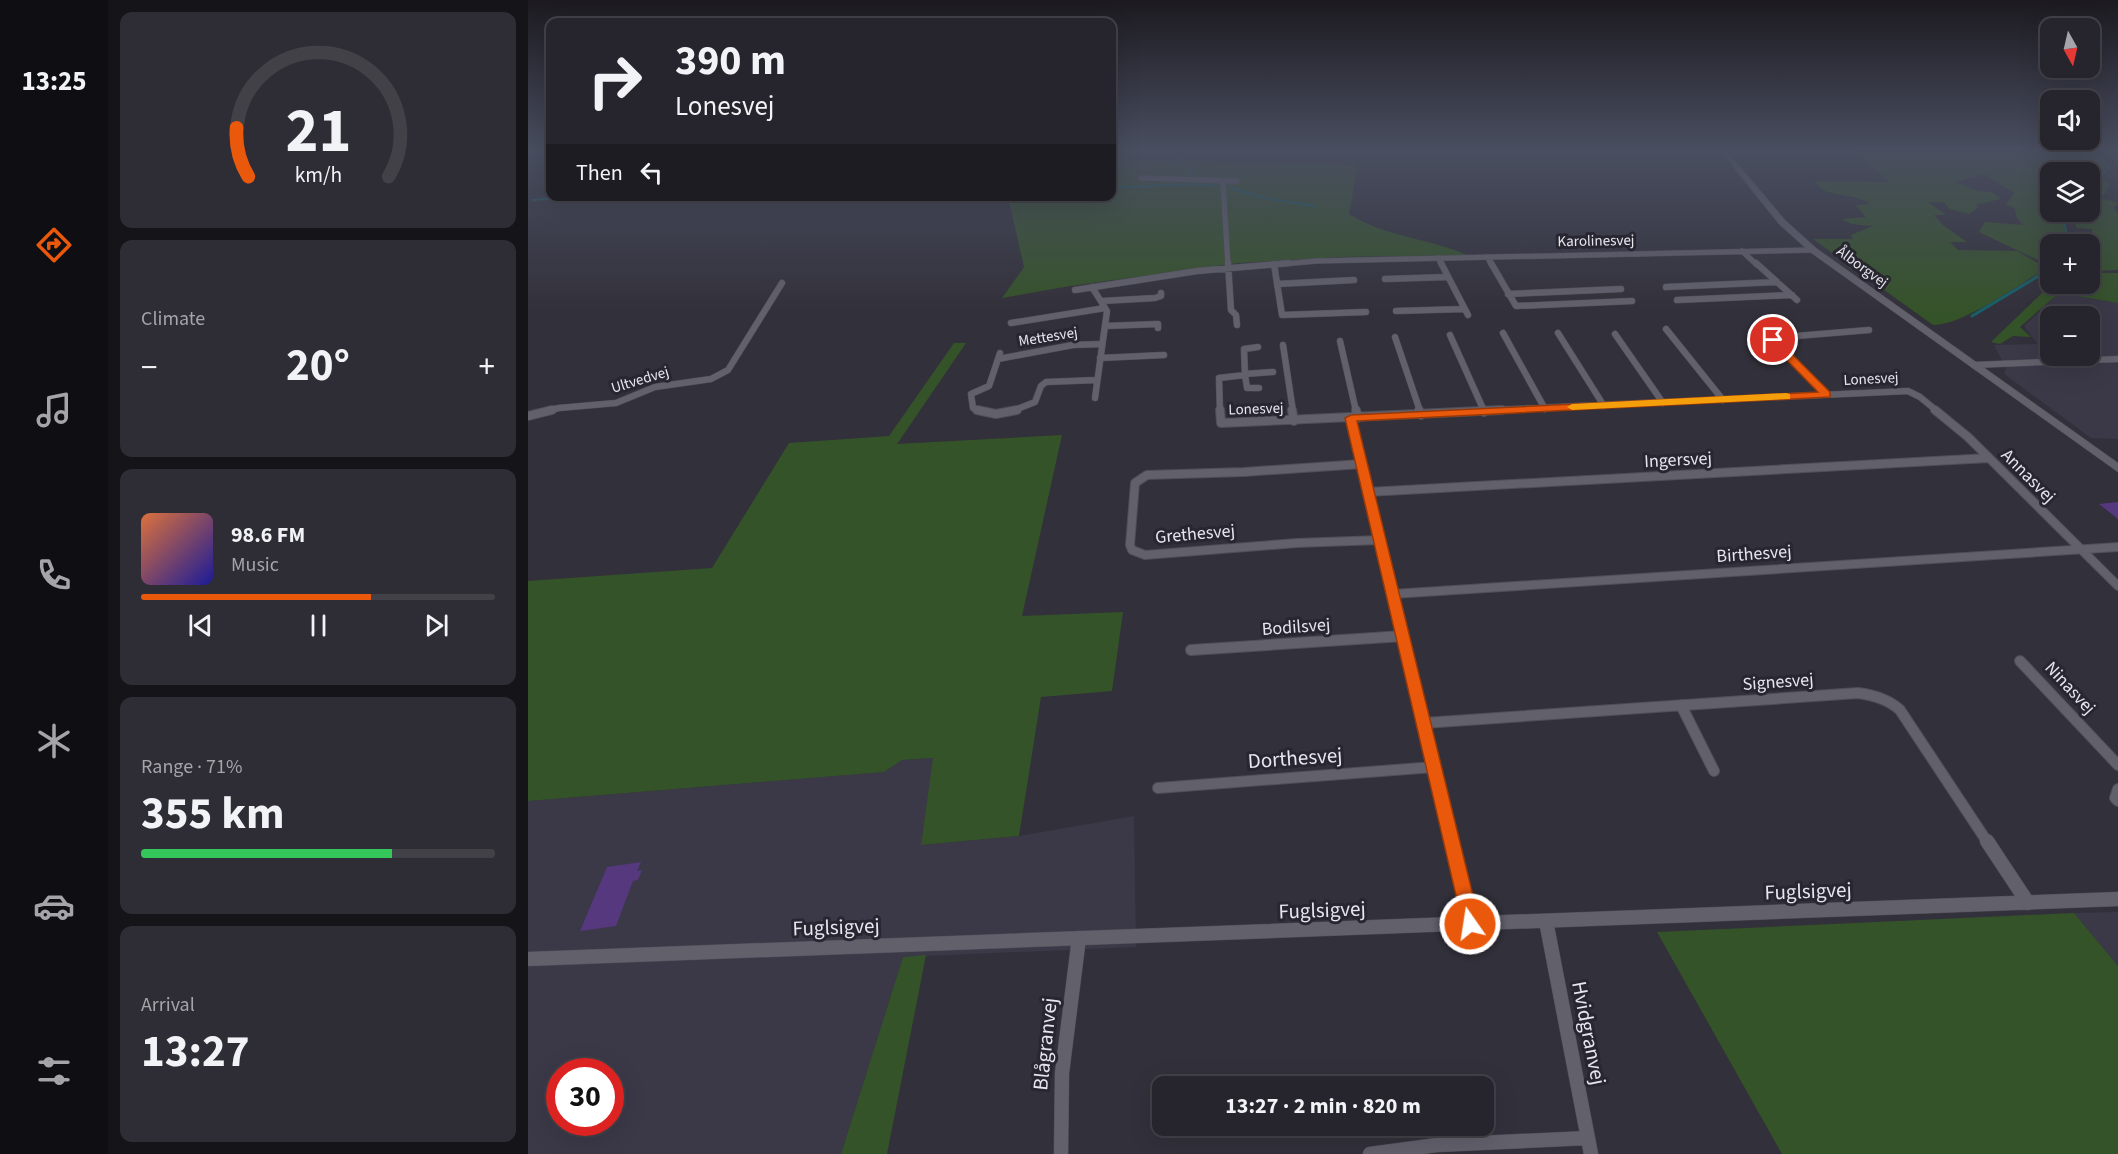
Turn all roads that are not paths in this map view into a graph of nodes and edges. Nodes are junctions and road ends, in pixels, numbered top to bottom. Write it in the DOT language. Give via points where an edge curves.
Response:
graph roads {
  1 [pos="1224,204"];
  2 [pos="1767,204"];
  3 [pos="1814,250"];
  4 [pos="1742,251"];
  5 [pos="1487,257"];
  6 [pos="1438,258"];
  7 [pos="1274,264"];
  8 [pos="1227,268"];
  9 [pos="1448,277"];
  10 [pos="1385,279"];
  11 [pos="1354,280"];
  12 [pos="1777,282"];
  13 [pos="782,283"];
  14 [pos="1276,284"];
  15 [pos="1092,287"];
  16 [pos="1666,287"];
  17 [pos="1621,288"];
  18 [pos="1075,290"];
  19 [pos="1161,293"];
  20 [pos="1508,294"];
  21 [pos="1677,300"];
  22 [pos="1632,301"];
  23 [pos="1103,305"];
  24 [pos="1396,311"];
  25 [pos="1366,312"];
  26 [pos="1011,322"];
  27 [pos="1237,325"];
  28 [pos="1105,326"];
  29 [pos="1158,328"];
  30 [pos="1666,329"];
  31 [pos="1869,330"];
  32 [pos="1503,333"];
  33 [pos="1558,333"];
  34 [pos="1615,334"];
  35 [pos="1450,335"];
  36 [pos="1395,337"];
  37 [pos="1340,341"];
  38 [pos="1102,344"];
  39 [pos="1283,345"];
  40 [pos="1258,347"];
  41 [pos="1164,355"];
  42 [pos="1100,358"];
  43 [pos="2118,359"];
  44 [pos="1974,365"];
  45 [pos="1273,372"];
  46 [pos="1245,375"];
  47 [pos="1097,380"];
  48 [pos="1259,388"];
  49 [pos="1912,392"];
  50 [pos="1826,394"];
  51 [pos="1095,398"];
  52 [pos="1723,400"];
  53 [pos="1663,403"];
  54 [pos="1604,406"];
  55 [pos="1545,409"];
  56 [pos="1484,412"];
  57 [pos="1420,415"];
  58 [pos="528,416"];
  59 [pos="1355,418"];
  60 [pos="1294,421"];
  61 [pos="1989,458"];
  62 [pos="1362,464"];
  63 [pos="2118,468"];
  64 [pos="1368,492"];
  65 [pos="1380,540"];
  66 [pos="2118,547"];
  67 [pos="2080,550"];
  68 [pos="2118,586"];
  69 [pos="1393,594"];
  70 [pos="1402,636"];
  71 [pos="1191,650"];
  72 [pos="2020,661"];
  73 [pos="1681,705"];
  74 [pos="1424,723"];
  75 [pos="2118,765"];
  76 [pos="1434,767"];
  77 [pos="1714,771"];
  78 [pos="1158,788"];
  79 [pos="2118,789"];
  80 [pos="2118,801"];
  81 [pos="2118,899"];
  82 [pos="2028,903"];
  83 [pos="1546,921"];
  84 [pos="1470,924"];
  85 [pos="1079,938"];
  86 [pos="528,959"];
  87 [pos="1590,1146"];
  88 [pos="1061,1154"];
  89 [pos="1370,1154"];
  1 -- 8 [label="street"];
  2 -- 3 [label="main road, Ålborgvej"];
  3 -- 4 [label="street, Karolinesvej"];
  3 -- 44 [label="main road, Ålborgvej"];
  4 -- 5 [label="street, Karolinesvej"];
  4 -- 12 [label="street"];
  5 -- 6 [label="street, Karolinesvej"];
  5 -- 20 [label="street"];
  6 -- 7 [label="street, Karolinesvej"];
  6 -- 9 [label="street"];
  7 -- 8 [label="street, Karolinesvej"];
  7 -- 14 [label="street"];
  8 -- 15 [label="street, Karolinesvej"];
  8 -- 27 [label="street" via="1231,310"];
  9 -- 10 [label="street"];
  9 -- 24 [label="street" via="1466,312"];
  11 -- 14 [label="street"];
  12 -- 16 [label="street"];
  12 -- 21 [label="street" via="1794,297"];
  13 -- 58 [label="street, Ultvedvej" via="722,375 667,383 616,403 559,408"];
  14 -- 25 [label="street" via="1283,316"];
  15 -- 18 [label="street, Karolinesvej"];
  15 -- 23 [label="street"];
  17 -- 20 [label="street"];
  19 -- 23 [label="street, Mettesvej" via="1158,298"];
  20 -- 22 [label="street" via="1517,307"];
  23 -- 26 [label="street, Mettesvej"];
  23 -- 28 [label="street, Mettesvej"];
  28 -- 29 [label="street" via="1158,324"];
  28 -- 38 [label="street, Mettesvej"];
  30 -- 52 [label="street"];
  31 -- 50 [label="street" via="1773,338"];
  32 -- 55 [label="street"];
  33 -- 54 [label="street"];
  34 -- 53 [label="street"];
  35 -- 56 [label="street"];
  36 -- 57 [label="street"];
  37 -- 59 [label="street"];
  38 -- 42 [label="street, Mettesvej"];
  38 -- 47 [label="street, Mettesvej" via="999,356 989,386 971,394 973,408 983,414 1013,412 1035,402 1046,382"];
  39 -- 60 [label="street, Lonesvej"];
  40 -- 46 [label="street, Lonesvej" via="1244,349"];
  41 -- 42 [label="street"];
  42 -- 47 [label="street, Mettesvej"];
  43 -- 44 [label="street"];
  44 -- 63 [label="main road, Ålborgvej"];
  45 -- 46 [label="street, Lonesvej"];
  46 -- 48 [label="street, Lonesvej" via="1247,388"];
  46 -- 60 [label="street, Lonesvej" via="1218,379 1221,423"];
  47 -- 51 [label="street, Mettesvej"];
  49 -- 50 [label="street, Lonesvej"];
  49 -- 61 [label="street, Annasvej"];
  50 -- 52 [label="street, Lonesvej"];
  52 -- 53 [label="street, Lonesvej"];
  53 -- 54 [label="street, Lonesvej"];
  54 -- 55 [label="street, Lonesvej"];
  55 -- 56 [label="street, Lonesvej"];
  56 -- 57 [label="street, Lonesvej"];
  57 -- 59 [label="street, Lonesvej"];
  59 -- 60 [label="street, Lonesvej"];
  59 -- 62 [label="street"];
  61 -- 64 [label="street, Ingersvej"];
  61 -- 67 [label="street, Annasvej"];
  62 -- 64 [label="street"];
  62 -- 65 [label="street, Grethesvej" via="1147,475 1135,483 1130,545 1132,550 1145,555"];
  64 -- 65 [label="street"];
  65 -- 69 [label="street"];
  66 -- 67 [label="street, Birthesvej"];
  67 -- 68 [label="street, Annasvej"];
  67 -- 69 [label="street, Birthesvej"];
  69 -- 70 [label="street"];
  70 -- 71 [label="street, Bodilsvej"];
  70 -- 74 [label="street"];
  72 -- 75 [label="street, Ninasvej"];
  73 -- 74 [label="street, Signesvej"];
  73 -- 77 [label="street"];
  73 -- 82 [label="street, Signesvej" via="1858,693 1889,700 1900,710"];
  74 -- 76 [label="street"];
  76 -- 78 [label="street, Dorthesvej"];
  76 -- 84 [label="street"];
  79 -- 80 [label="street"];
  81 -- 82 [label="street, Fuglsigvej"];
  82 -- 83 [label="street, Fuglsigvej"];
  83 -- 84 [label="street, Fuglsigvej"];
  83 -- 87 [label="street, Hvidgranvej"];
  84 -- 85 [label="street, Fuglsigvej"];
  85 -- 86 [label="street, Fuglsigvej"];
  85 -- 88 [label="street, Blågranvej" via="1062,1058"];
  87 -- 89 [label="street" via="1437,1145"];
}
